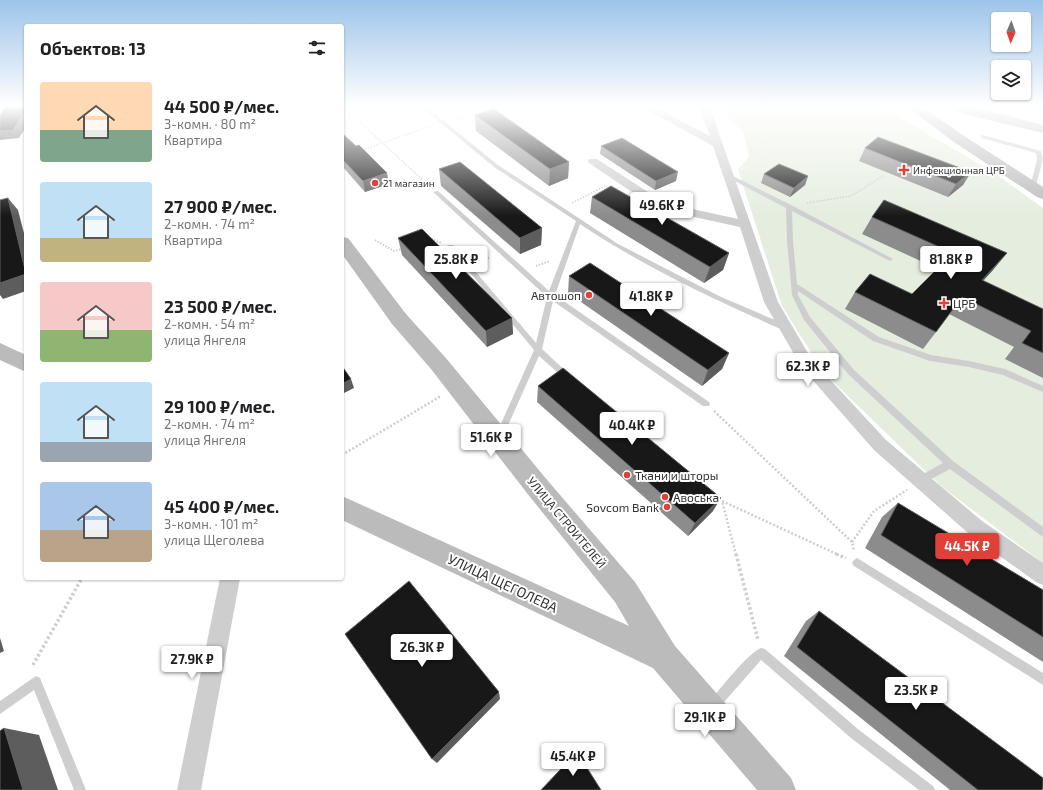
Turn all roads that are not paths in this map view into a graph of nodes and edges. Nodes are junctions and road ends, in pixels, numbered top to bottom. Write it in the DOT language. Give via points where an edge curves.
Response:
graph roads {
  1 [pos="467,142"];
  2 [pos="713,142"];
  3 [pos="963,142"];
  4 [pos="1001,142"];
  5 [pos="717,144"];
  6 [pos="593,161"];
  7 [pos="729,176"];
  8 [pos="1038,191"];
  9 [pos="436,192"];
  10 [pos="788,206"];
  11 [pos="579,220"];
  12 [pos="746,225"];
  13 [pos="344,245"];
  14 [pos="451,246"];
  15 [pos="890,259"];
  16 [pos="794,285"];
  17 [pos="551,296"];
  18 [pos="786,328"];
  19 [pos="538,350"];
  20 [pos="0,351"];
  21 [pos="24,363"];
  22 [pos="573,381"];
  23 [pos="1043,389"];
  24 [pos="706,404"];
  25 [pos="498,439"];
  26 [pos="950,464"];
  27 [pos="921,480"];
  28 [pos="344,509"];
  29 [pos="1043,533"];
  30 [pos="857,563"];
  31 [pos="1043,575"];
  32 [pos="230,580"];
  33 [pos="664,657"];
  34 [pos="1043,679"];
  35 [pos="0,708"];
  36 [pos="710,710"];
  37 [pos="80,790"];
  38 [pos="189,790"];
  39 [pos="779,790"];
  40 [pos="929,790"];
  1 -- 11 [label="lane" via="496,166"];
  2 -- 5 [label="street"];
  3 -- 8 [label="street"];
  4 -- 8 [label="lane" via="1039,152"];
  5 -- 7 [label="street"];
  6 -- 12 [label="street" via="661,206"];
  7 -- 10 [label="lane"];
  7 -- 12 [label="street"];
  9 -- 17 [label="lane"];
  10 -- 15 [label="lane"];
  10 -- 16 [label="lane"];
  11 -- 17 [label="lane"];
  11 -- 18 [label="lane" via="616,245 719,299"];
  12 -- 18 [label="street" via="770,302"];
  13 -- 25 [label="street, УЛИЦА СТРОИТЕЛЕЙ" via="399,319 438,363"];
  14 -- 19 [label="lane"];
  16 -- 23 [label="lane" via="876,339 930,358 1005,372"];
  16 -- 26 [label="lane" via="795,295 807,318 851,372"];
  17 -- 19 [label="lane"];
  17 -- 24 [label="lane"];
  18 -- 27 [label="street" via="806,364 880,445"];
  19 -- 22 [label="lane"];
  19 -- 25 [label="lane"];
  20 -- 21 [label="street"];
  25 -- 33 [label="street, УЛИЦА СТРОИТЕЛЕЙ" via="625,592"];
  26 -- 27 [label="lane"];
  26 -- 29 [label="lane"];
  27 -- 31 [label="street" via="976,527"];
  28 -- 33 [label="street, УЛИЦА ЩЕГОЛЕВА"];
  30 -- 34 [label="lane"];
  32 -- 38 [label="street"];
  33 -- 36 [label="street"];
  35 -- 37 [label="lane" via="36,682"];
  36 -- 39 [label="street"];
  36 -- 40 [label="lane" via="761,653 855,734"];
}
